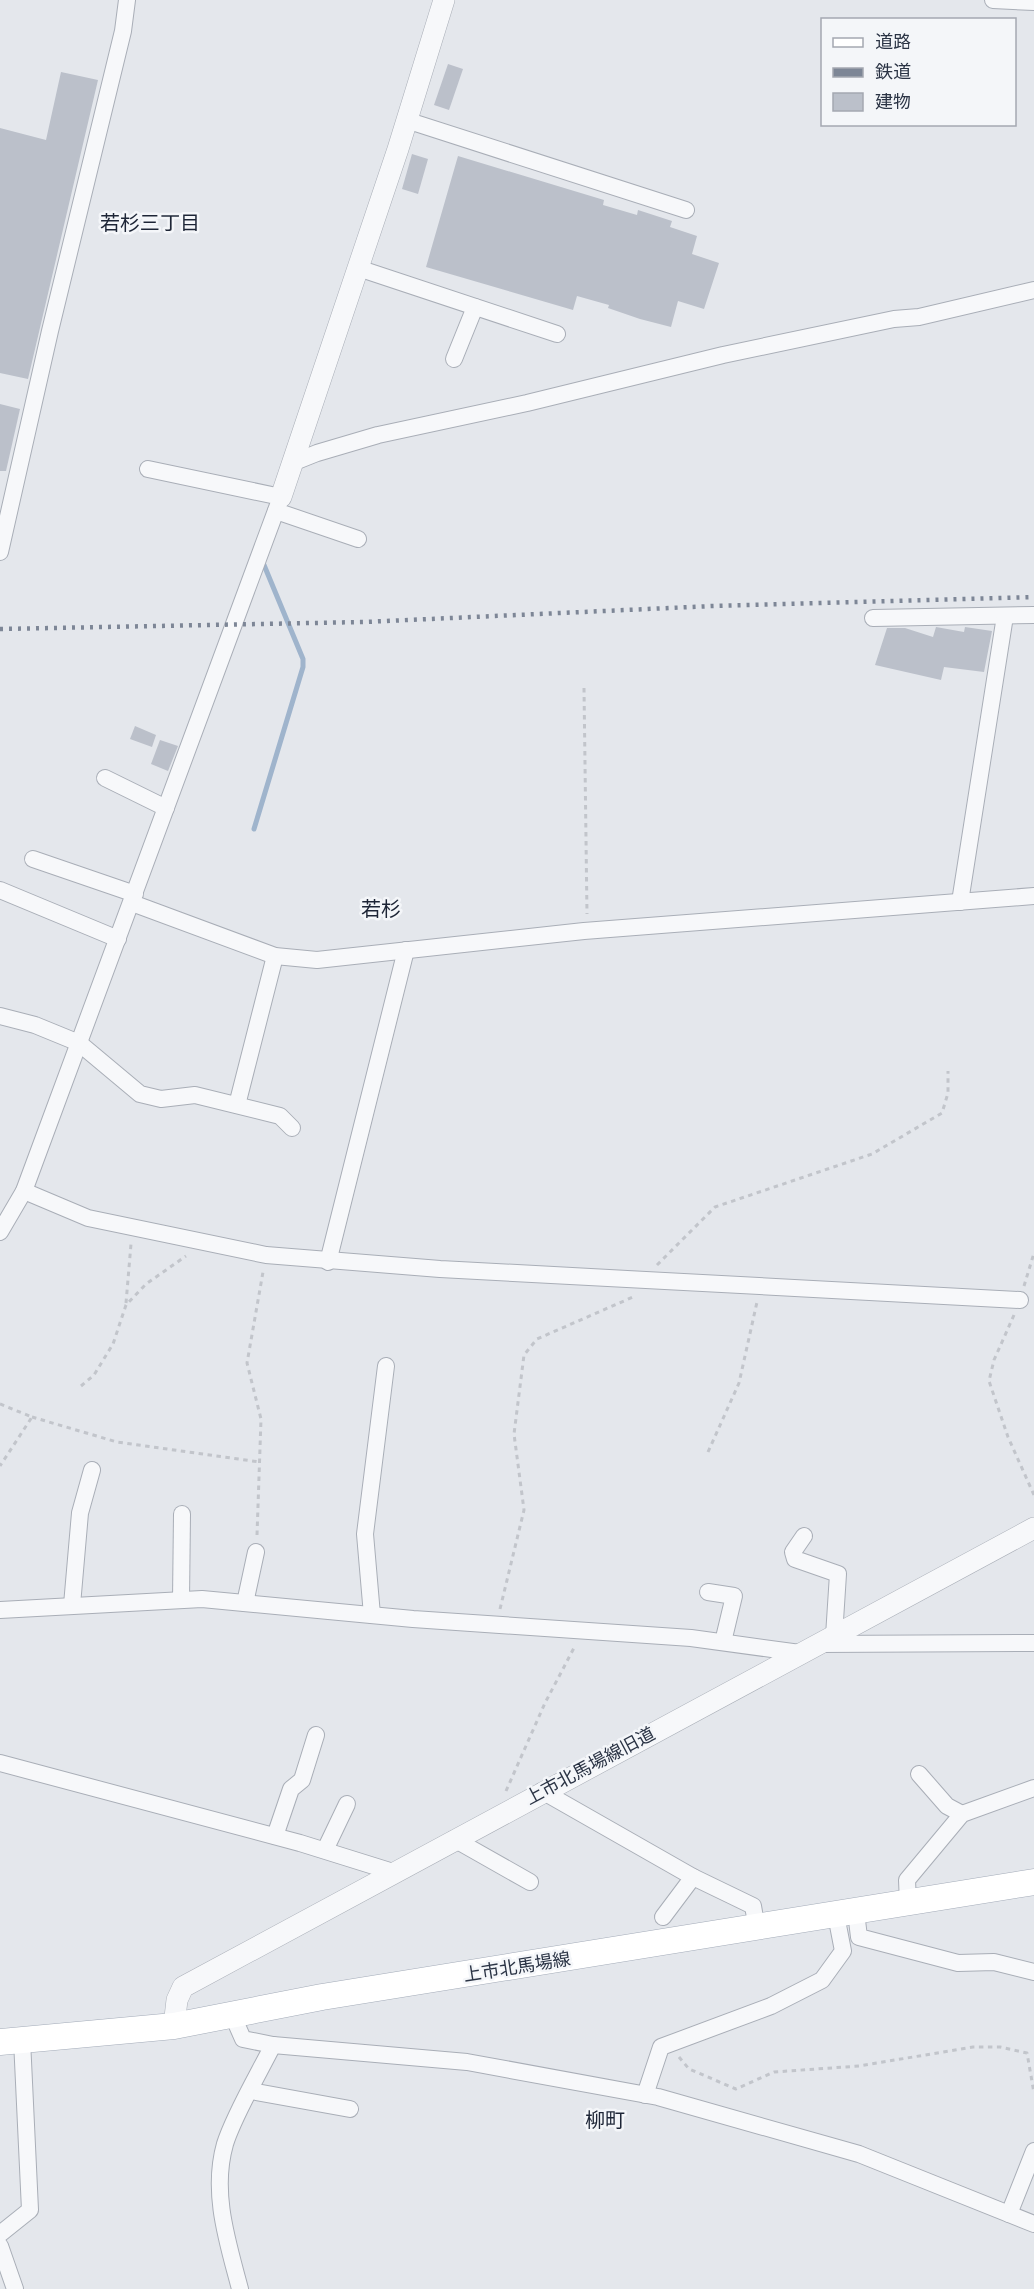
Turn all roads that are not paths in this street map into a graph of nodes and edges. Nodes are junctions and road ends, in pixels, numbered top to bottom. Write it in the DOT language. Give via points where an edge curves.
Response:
graph roads {
  1 [pos="127,0"];
  2 [pos="444,0"];
  3 [pos="993,0"];
  4 [pos="1034,2"];
  5 [pos="406,120"];
  6 [pos="686,210"];
  7 [pos="358,268"];
  8 [pos="1034,290"];
  9 [pos="475,307"];
  10 [pos="557,334"];
  11 [pos="454,359"];
  12 [pos="292,463"];
  13 [pos="148,469"];
  14 [pos="278,504"];
  15 [pos="358,539"];
  16 [pos="0,552"];
  17 [pos="1034,615"];
  18 [pos="1005,616"];
  19 [pos="873,618"];
  20 [pos="105,778"];
  21 [pos="166,808"];
  22 [pos="33,859"];
  23 [pos="0,890"];
  24 [pos="1034,896"];
  25 [pos="133,898"];
  26 [pos="960,902"];
  27 [pos="118,939"];
  28 [pos="405,950"];
  29 [pos="275,956"];
  30 [pos="0,1016"];
  31 [pos="79,1043"];
  32 [pos="237,1105"];
  33 [pos="292,1128"];
  34 [pos="24,1191"];
  35 [pos="0,1232"];
  36 [pos="328,1262"];
  37 [pos="1020,1300"];
  38 [pos="386,1366"];
  39 [pos="92,1470"];
  40 [pos="182,1514"];
  41 [pos="1034,1528"];
  42 [pos="804,1536"];
  43 [pos="256,1552"];
  44 [pos="708,1592"];
  45 [pos="181,1600"];
  46 [pos="245,1603"];
  47 [pos="72,1605"];
  48 [pos="0,1610"];
  49 [pos="372,1615"];
  50 [pos="826,1640"];
  51 [pos="723,1642"];
  52 [pos="1034,1643"];
  53 [pos="800,1653"];
  54 [pos="316,1735"];
  55 [pos="0,1762"];
  56 [pos="919,1774"];
  57 [pos="1034,1788"];
  58 [pos="542,1791"];
  59 [pos="347,1804"];
  60 [pos="962,1814"];
  61 [pos="275,1836"];
  62 [pos="454,1839"];
  63 [pos="325,1850"];
  64 [pos="393,1872"];
  65 [pos="693,1877"];
  66 [pos="530,1882"];
  67 [pos="1034,1882"];
  68 [pos="908,1904"];
  69 [pos="846,1914"];
  70 [pos="663,1917"];
  71 [pos="757,1929"];
  72 [pos="1034,1972"];
  73 [pos="232,2014"];
  74 [pos="174,2026"];
  75 [pos="11,2041"];
  76 [pos="273,2045"];
  77 [pos="251,2091"];
  78 [pos="645,2095"];
  79 [pos="350,2109"];
  80 [pos="1034,2151"];
  81 [pos="1009,2214"];
  82 [pos="1034,2224"];
  83 [pos="0,2234"];
  84 [pos="0,2246"];
  85 [pos="15,2289"];
  86 [pos="240,2289"];
  1 -- 16 [label="street" via="123,31"];
  2 -- 5 [label="street"];
  3 -- 4 [label="street"];
  5 -- 6 [label="street"];
  5 -- 7 [label="street"];
  7 -- 9 [label="street"];
  7 -- 12 [label="street"];
  8 -- 12 [label="street" via="919,318 723,355 378,435"];
  9 -- 10 [label="street"];
  9 -- 11 [label="street"];
  12 -- 14 [label="street"];
  13 -- 14 [label="street"];
  14 -- 15 [label="street"];
  14 -- 21 [label="street"];
  17 -- 18 [label="street"];
  18 -- 19 [label="street"];
  18 -- 26 [label="street"];
  20 -- 21 [label="street"];
  21 -- 25 [label="street"];
  22 -- 25 [label="street"];
  23 -- 27 [label="street"];
  24 -- 26 [label="street"];
  25 -- 27 [label="street"];
  25 -- 29 [label="street"];
  26 -- 28 [label="street" via="587,931"];
  27 -- 31 [label="street"];
  28 -- 29 [label="street" via="317,960"];
  28 -- 36 [label="street"];
  29 -- 32 [label="street"];
  30 -- 31 [label="street"];
  31 -- 32 [label="street" via="140,1094 161,1099 195,1095"];
  31 -- 34 [label="street"];
  32 -- 33 [label="street" via="279,1116"];
  34 -- 35 [label="street"];
  34 -- 36 [label="street" via="88,1218 266,1256"];
  36 -- 37 [label="street"];
  38 -- 49 [label="street" via="365,1534"];
  39 -- 47 [label="street" via="80,1514"];
  40 -- 45 [label="street"];
  41 -- 50 [label="street, 上市北馬場線旧道"];
  42 -- 50 [label="street" via="793,1552 795,1559 838,1574"];
  43 -- 46 [label="street"];
  44 -- 51 [label="street" via="734,1596"];
  45 -- 46 [label="street"];
  45 -- 47 [label="street"];
  46 -- 49 [label="street"];
  47 -- 48 [label="street"];
  49 -- 51 [label="street"];
  50 -- 52 [label="street"];
  50 -- 53 [label="street, 上市北馬場線旧道"];
  51 -- 53 [label="street"];
  53 -- 58 [label="street, 上市北馬場線旧道"];
  54 -- 61 [label="street" via="303,1780 291,1789"];
  55 -- 61 [label="street"];
  56 -- 60 [label="street" via="947,1806"];
  57 -- 60 [label="street"];
  58 -- 62 [label="street, 上市北馬場線旧道"];
  58 -- 65 [label="street"];
  59 -- 63 [label="street"];
  60 -- 68 [label="street" via="907,1880"];
  61 -- 63 [label="street"];
  62 -- 64 [label="street, 上市北馬場線旧道"];
  62 -- 66 [label="street"];
  63 -- 64 [label="street"];
  64 -- 74 [label="street, 上市北馬場線旧道" via="183,1987"];
  65 -- 70 [label="street"];
  65 -- 71 [label="street" via="753,1906"];
  67 -- 68 [label="main road, 上市北馬場線"];
  68 -- 69 [label="main road, 上市北馬場線"];
  69 -- 71 [label="main road, 上市北馬場線"];
  69 -- 72 [label="street" via="859,1937 958,1963 994,1962"];
  69 -- 78 [label="street" via="843,1951 822,1980 771,2006 662,2047"];
  71 -- 73 [label="main road, 上市北馬場線"];
  73 -- 74 [label="main road, 上市北馬場線"];
  73 -- 76 [label="street" via="243,2039"];
  74 -- 75 [label="main road, 上市北馬場線"];
  75 -- 83 [label="street" via="30,2211"];
  76 -- 77 [label="street"];
  76 -- 78 [label="street" via="467,2062"];
  77 -- 79 [label="street"];
  77 -- 86 [label="street" via="225,2144 221,2175 220,2205"];
  78 -- 81 [label="street" via="859,2154"];
  80 -- 81 [label="street"];
  81 -- 82 [label="street"];
  84 -- 85 [label="street"];
}
